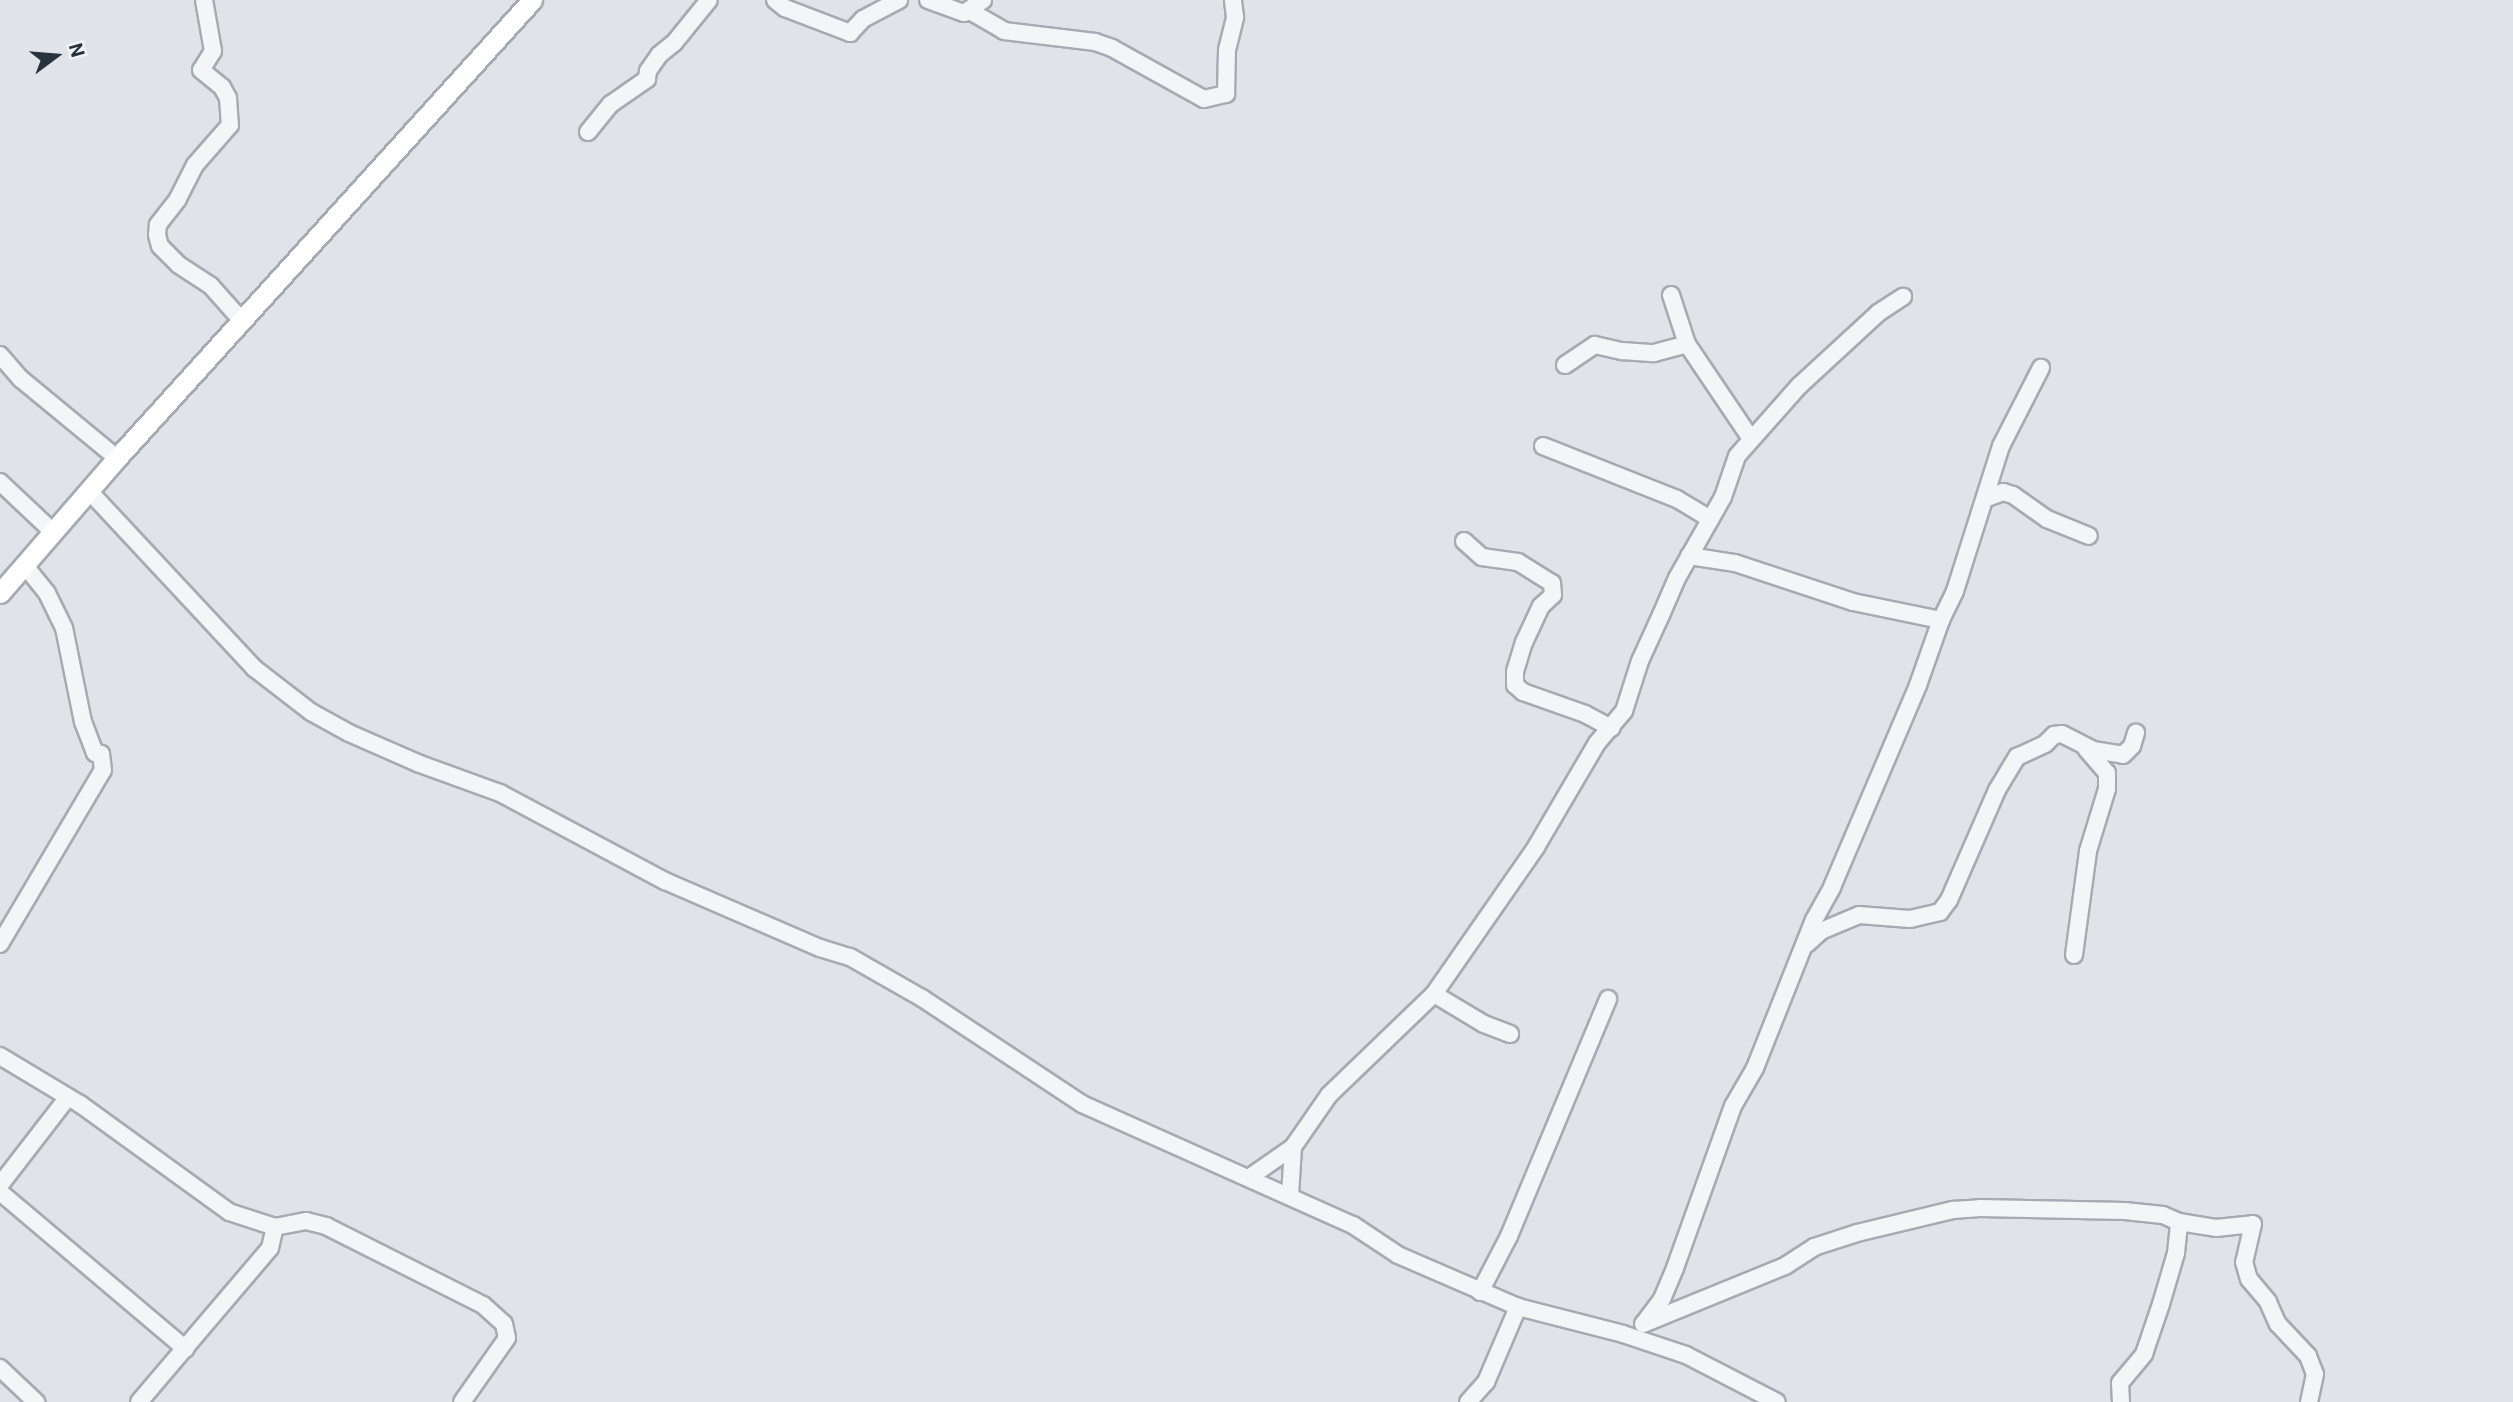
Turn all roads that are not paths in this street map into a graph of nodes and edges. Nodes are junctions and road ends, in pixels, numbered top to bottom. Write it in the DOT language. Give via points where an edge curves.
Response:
graph roads {
  1 [pos="204,0"];
  2 [pos="532,0"];
  3 [pos="709,0"];
  4 [pos="775,0"];
  5 [pos="899,0"];
  6 [pos="928,0"];
  7 [pos="983,0"];
  8 [pos="1233,0"];
  9 [pos="970,11"];
  10 [pos="588,132"];
  11 [pos="1671,295"];
  12 [pos="1903,297"];
  13 [pos="243,322"];
  14 [pos="1687,344"];
  15 [pos="0,355"];
  16 [pos="1565,365"];
  17 [pos="2041,368"];
  18 [pos="1752,439"];
  19 [pos="1543,446"];
  20 [pos="117,458"];
  21 [pos="0,482"];
  22 [pos="90,492"];
  23 [pos="1987,498"];
  24 [pos="1710,519"];
  25 [pos="53,532"];
  26 [pos="2089,536"];
  27 [pos="1464,541"];
  28 [pos="1689,556"];
  29 [pos="25,566"];
  30 [pos="0,593"];
  31 [pos="1941,620"];
  32 [pos="1611,728"];
  33 [pos="2136,733"];
  34 [pos="2079,743"];
  35 [pos="0,944"];
  36 [pos="1805,946"];
  37 [pos="2074,955"];
  38 [pos="1434,994"];
  39 [pos="1608,999"];
  40 [pos="1510,1034"];
  41 [pos="0,1056"];
  42 [pos="68,1097"];
  43 [pos="1293,1147"];
  44 [pos="1250,1177"];
  45 [pos="0,1185"];
  46 [pos="0,1192"];
  47 [pos="1290,1196"];
  48 [pos="2179,1222"];
  49 [pos="275,1227"];
  50 [pos="1480,1292"];
  51 [pos="1518,1307"];
  52 [pos="1644,1324"];
  53 [pos="1623,1334"];
  54 [pos="186,1349"];
  55 [pos="0,1368"];
  56 [pos="36,1402"];
  57 [pos="139,1402"];
  58 [pos="462,1402"];
  59 [pos="1468,1402"];
  60 [pos="1777,1402"];
  61 [pos="2121,1402"];
  62 [pos="2309,1402"];
  1 -- 13 [label="street" via="213,51 201,70 228,98 229,125 195,165 158,225 157,235 160,246 211,286"];
  2 -- 13 [label="main road"];
  3 -- 10 [label="street" via="659,55 647,79 611,104"];
  4 -- 5 [label="street" via="850,33 863,19"];
  6 -- 9 [label="street"];
  7 -- 9 [label="street"];
  8 -- 9 [label="street" via="1226,94 1204,99 1112,48 1004,32"];
  11 -- 14 [label="street"];
  12 -- 18 [label="street" via="1878,313 1799,386"];
  13 -- 20 [label="main road"];
  14 -- 16 [label="street" via="1654,353 1595,345"];
  14 -- 18 [label="street"];
  15 -- 20 [label="street" via="21,379"];
  17 -- 23 [label="street" via="2001,446"];
  18 -- 24 [label="street" via="1737,456"];
  19 -- 24 [label="street" via="1677,499"];
  20 -- 22 [label="main road"];
  21 -- 25 [label="street"];
  22 -- 25 [label="main road"];
  22 -- 44 [label="street" via="254,668 311,712 420,764 500,793 665,881 850,957 922,998 1082,1104"];
  23 -- 26 [label="street" via="2003,492 2013,495 2047,519"];
  23 -- 31 [label="street"];
  24 -- 28 [label="street"];
  25 -- 29 [label="main road"];
  27 -- 32 [label="street" via="1482,557 1518,562 1552,583 1553,594 1541,606 1524,642 1515,685"];
  28 -- 31 [label="street" via="1735,564 1853,602"];
  28 -- 32 [label="street" via="1640,661 1624,711"];
  29 -- 30 [label="main road"];
  29 -- 35 [label="street" via="47,593 64,628 83,722 95,753 102,754 103,770"];
  31 -- 36 [label="street" via="1918,685"];
  32 -- 38 [label="street"];
  33 -- 34 [label="street" via="2123,755"];
  34 -- 36 [label="street" via="2054,735 2017,757 1940,912 1910,919 1859,915 1821,931"];
  34 -- 37 [label="street" via="2106,773 2107,789 2088,851"];
  36 -- 52 [label="street" via="1755,1068 1733,1106 1662,1299"];
  38 -- 40 [label="street"];
  38 -- 43 [label="street" via="1329,1095"];
  39 -- 50 [label="street" via="1509,1236"];
  41 -- 42 [label="street"];
  42 -- 45 [label="street"];
  42 -- 49 [label="street" via="229,1212"];
  43 -- 44 [label="street"];
  43 -- 47 [label="street"];
  44 -- 47 [label="street"];
  46 -- 54 [label="street"];
  47 -- 50 [label="street" via="1353,1225 1398,1255"];
  48 -- 52 [label="street" via="2163,1215 2125,1211 1953,1210 1814,1247 1786,1266"];
  48 -- 61 [label="street" via="2176,1254 2161,1304 2144,1354 2120,1383"];
  48 -- 62 [label="street" via="2216,1228 2253,1224 2246,1270 2278,1324 2308,1356 2315,1374"];
  49 -- 54 [label="street" via="270,1248"];
  49 -- 58 [label="street" via="306,1221 326,1226 483,1305 504,1324 507,1338"];
  50 -- 51 [label="street"];
  51 -- 53 [label="street"];
  51 -- 59 [label="street" via="1486,1382"];
  52 -- 53 [label="street"];
  53 -- 60 [label="street" via="1685,1355"];
  54 -- 57 [label="street"];
  55 -- 56 [label="street"];
}
